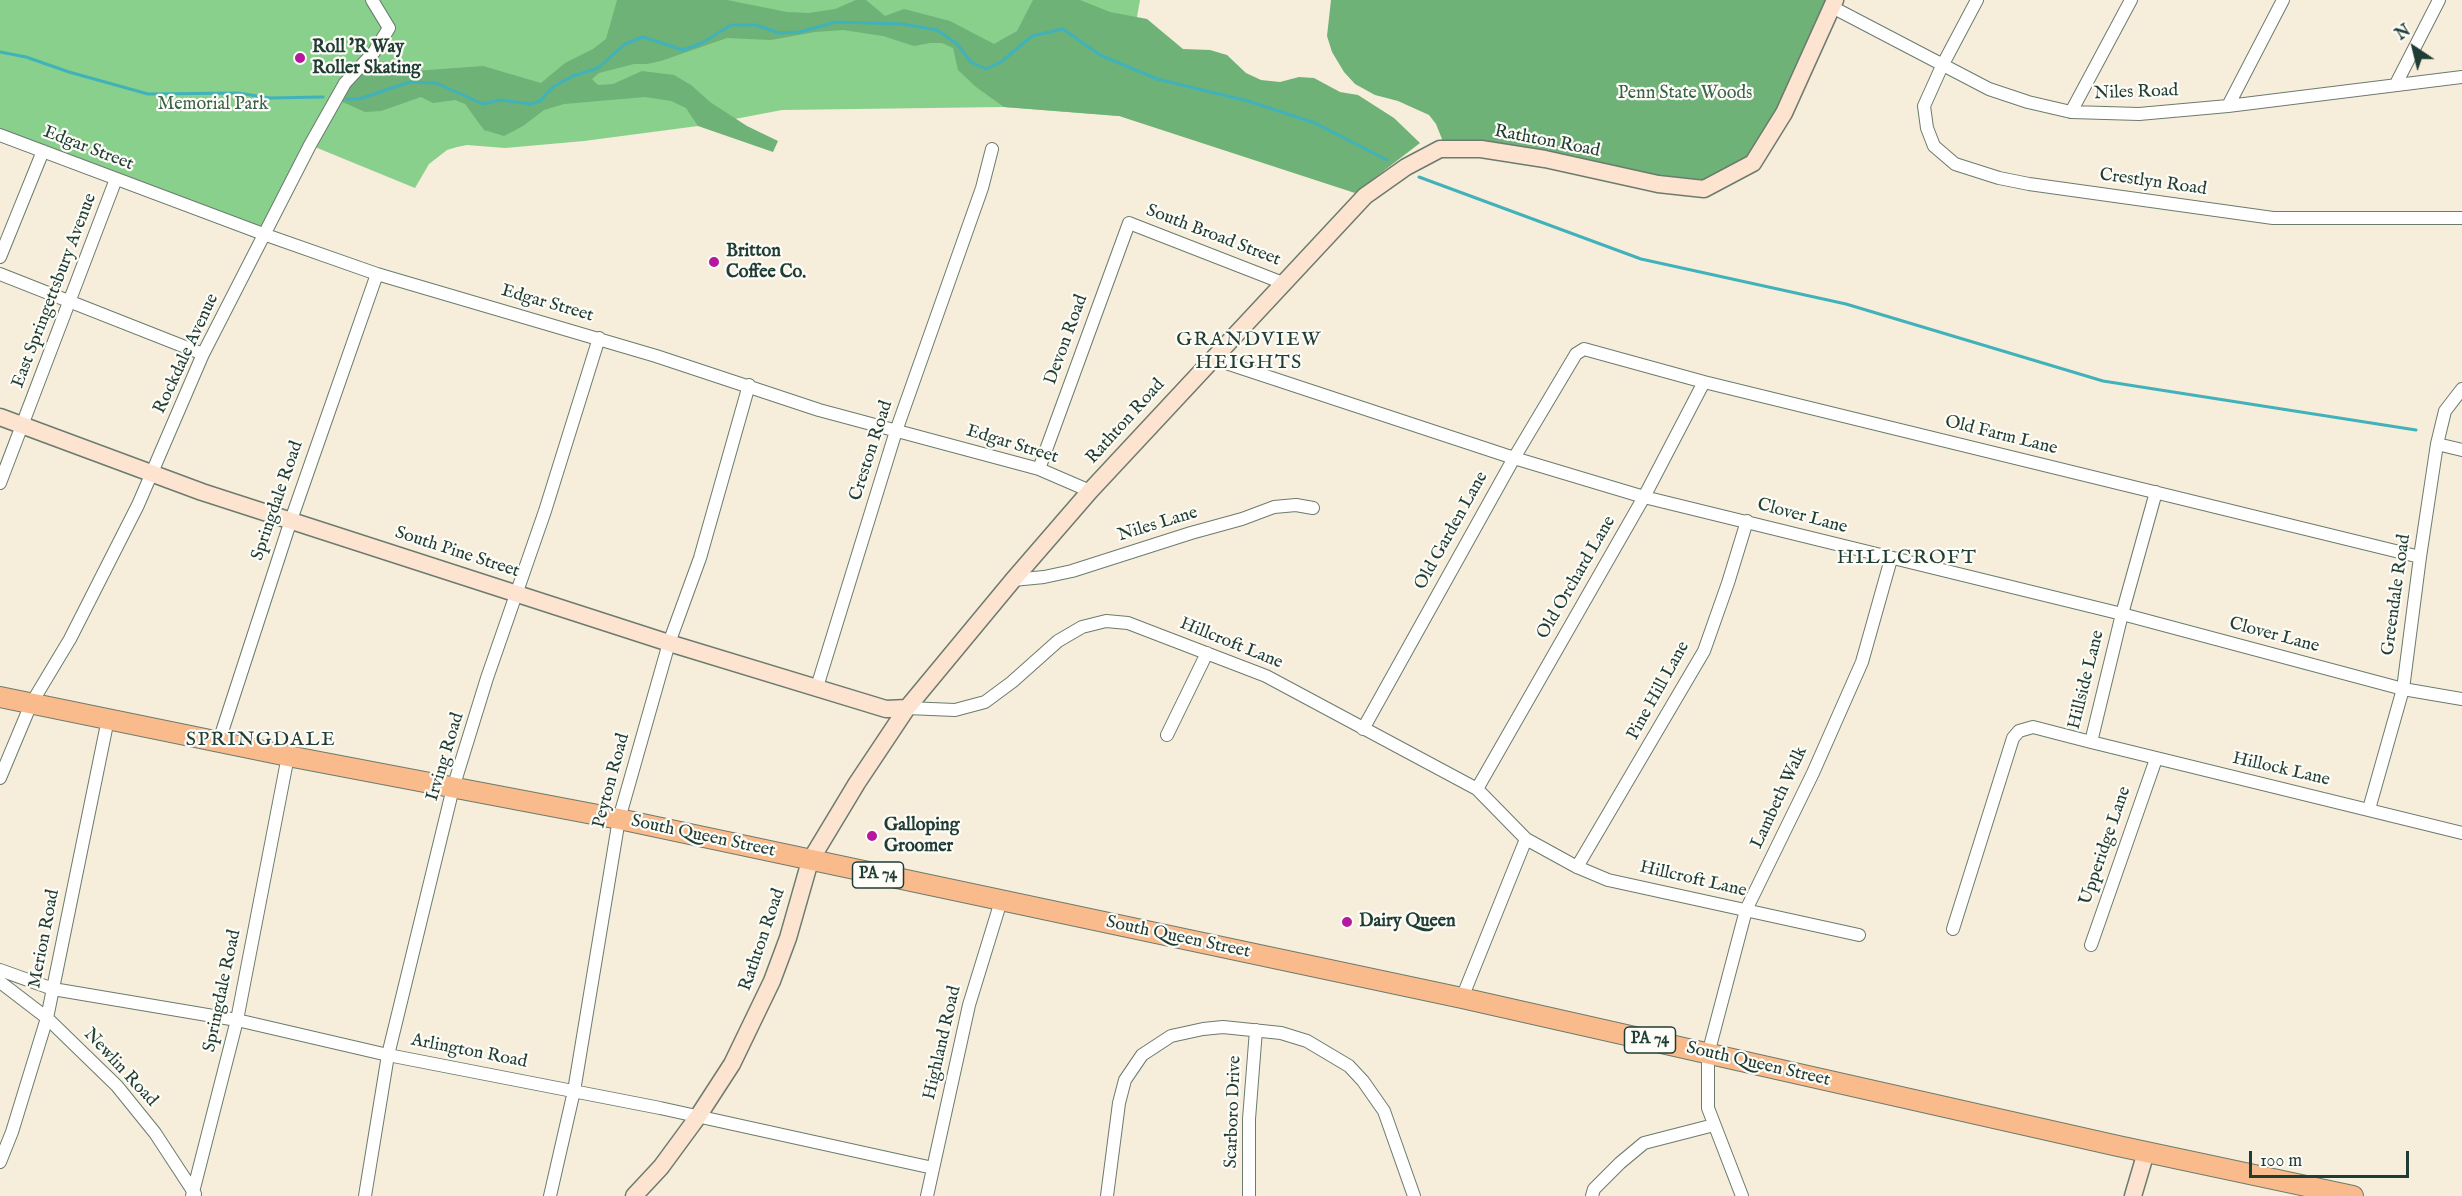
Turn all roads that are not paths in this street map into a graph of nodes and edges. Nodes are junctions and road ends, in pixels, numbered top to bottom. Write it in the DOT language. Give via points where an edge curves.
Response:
graph roads {
  1 [pos="372,0"];
  2 [pos="1977,0"];
  3 [pos="2131,0"];
  4 [pos="2283,0"];
  5 [pos="2439,0"];
  6 [pos="1834,3"];
  7 [pos="1942,66"];
  8 [pos="2462,77"];
  9 [pos="2396,84"];
  10 [pos="2228,106"];
  11 [pos="2071,112"];
  12 [pos="0,135"];
  13 [pos="992,149"];
  14 [pos="43,151"];
  15 [pos="116,179"];
  16 [pos="2462,218"];
  17 [pos="1129,223"];
  18 [pos="266,235"];
  19 [pos="0,257"];
  20 [pos="0,274"];
  21 [pos="377,274"];
  22 [pos="1283,283"];
  23 [pos="69,302"];
  24 [pos="599,338"];
  25 [pos="203,354"];
  26 [pos="1576,354"];
  27 [pos="1211,358"];
  28 [pos="1704,382"];
  29 [pos="749,385"];
  30 [pos="2462,389"];
  31 [pos="0,417"];
  32 [pos="23,426"];
  33 [pos="896,431"];
  34 [pos="2437,444"];
  35 [pos="2462,450"];
  36 [pos="1514,458"];
  37 [pos="1038,469"];
  38 [pos="151,474"];
  39 [pos="0,483"];
  40 [pos="1090,491"];
  41 [pos="2156,492"];
  42 [pos="1644,497"];
  43 [pos="1313,508"];
  44 [pos="291,520"];
  45 [pos="1747,521"];
  46 [pos="2420,557"];
  47 [pos="1891,559"];
  48 [pos="1013,580"];
  49 [pos="517,593"];
  50 [pos="2122,614"];
  51 [pos="669,643"];
  52 [pos="1207,653"];
  53 [pos="817,687"];
  54 [pos="2403,689"];
  55 [pos="0,697"];
  56 [pos="2462,699"];
  57 [pos="31,704"];
  58 [pos="907,708"];
  59 [pos="108,719"];
  60 [pos="1363,729"];
  61 [pos="1167,735"];
  62 [pos="219,741"];
  63 [pos="2091,742"];
  64 [pos="288,756"];
  65 [pos="2156,759"];
  66 [pos="0,778"];
  67 [pos="453,789"];
  68 [pos="1477,789"];
  69 [pos="2369,809"];
  70 [pos="619,819"];
  71 [pos="2462,833"];
  72 [pos="1526,839"];
  73 [pos="810,861"];
  74 [pos="1577,867"];
  75 [pos="1001,901"];
  76 [pos="1746,910"];
  77 [pos="1953,930"];
  78 [pos="1859,935"];
  79 [pos="2091,945"];
  80 [pos="0,970"];
  81 [pos="0,982"];
  82 [pos="53,989"];
  83 [pos="1462,998"];
  84 [pos="47,1018"];
  85 [pos="237,1020"];
  86 [pos="1256,1030"];
  87 [pos="1708,1054"];
  88 [pos="388,1055"];
  89 [pos="574,1091"];
  90 [pos="697,1118"];
  91 [pos="1714,1125"];
  92 [pos="3,1147"];
  93 [pos="2146,1152"];
  94 [pos="0,1162"];
  95 [pos="933,1168"];
  96 [pos="194,1194"];
  97 [pos="365,1196"];
  98 [pos="550,1196"];
  99 [pos="634,1196"];
  100 [pos="927,1196"];
  101 [pos="1107,1196"];
  102 [pos="1249,1196"];
  103 [pos="1414,1196"];
  104 [pos="1592,1196"];
  105 [pos="1742,1196"];
  106 [pos="2133,1196"];
  107 [pos="2353,1196"];
  1 -- 18 [label="street, Rockdale Avenue" via="389,28 345,83"];
  2 -- 7 [label="street, Crestlyn Road"];
  3 -- 11 [label="street"];
  4 -- 10 [label="street"];
  5 -- 9 [label="street"];
  6 -- 7 [label="street, Niles Road"];
  6 -- 22 [label="street, Rathton Road" via="1784,113 1753,163 1704,189 1658,184 1481,149 1440,149 1406,166 1365,196"];
  7 -- 11 [label="street, Niles Road" via="1989,89"];
  7 -- 16 [label="street, Crestlyn Road" via="1924,106 1934,146 1955,164 2000,178 2273,218"];
  8 -- 9 [label="street, Niles Road"];
  9 -- 10 [label="street, Niles Road"];
  10 -- 11 [label="street, Niles Road" via="2139,114"];
  12 -- 14 [label="street, Edgar Street"];
  13 -- 33 [label="street, Creston Road" via="982,188"];
  14 -- 15 [label="street, Edgar Street"];
  14 -- 19 [label="street"];
  15 -- 18 [label="street, Edgar Street"];
  15 -- 23 [label="street, East Springettsbury Avenue"];
  17 -- 22 [label="street, South Broad Street"];
  17 -- 37 [label="street, Devon Road"];
  18 -- 21 [label="street, Edgar Street"];
  18 -- 25 [label="street, Rockdale Avenue"];
  20 -- 23 [label="street"];
  21 -- 24 [label="street, Edgar Street"];
  21 -- 44 [label="street, Springdale Road"];
  22 -- 27 [label="street, Rathton Road"];
  23 -- 25 [label="street"];
  23 -- 32 [label="street, East Springettsbury Avenue"];
  24 -- 29 [label="street, Edgar Street"];
  24 -- 49 [label="street, Irving Road"];
  25 -- 38 [label="street, Rockdale Avenue"];
  26 -- 28 [label="street, Old Farm Lane" via="1584,348"];
  26 -- 36 [label="street, Old Garden Lane"];
  27 -- 36 [label="street, Clover Lane"];
  27 -- 40 [label="street, Rathton Road"];
  28 -- 41 [label="street, Old Farm Lane"];
  28 -- 42 [label="street, Old Orchard Lane"];
  29 -- 33 [label="street, Edgar Street"];
  29 -- 51 [label="street, Peyton Road" via="700,558"];
  30 -- 34 [label="street, Greendale Road" via="2445,411"];
  31 -- 32 [label="street, South Pine Street"];
  32 -- 38 [label="street, South Pine Street"];
  32 -- 39 [label="street, East Springettsbury Avenue"];
  33 -- 37 [label="street, Edgar Street"];
  33 -- 53 [label="street, Creston Road"];
  34 -- 35 [label="street"];
  34 -- 46 [label="street, Greendale Road"];
  36 -- 42 [label="street, Clover Lane"];
  36 -- 60 [label="street, Old Garden Lane"];
  37 -- 40 [label="street, Edgar Street"];
  38 -- 44 [label="street, South Pine Street"];
  38 -- 57 [label="street, Rockdale Avenue" via="75,629"];
  40 -- 48 [label="street, Rathton Road"];
  41 -- 46 [label="street, Old Farm Lane"];
  41 -- 50 [label="street, Hillside Lane"];
  42 -- 45 [label="street, Clover Lane"];
  42 -- 68 [label="street, Old Orchard Lane"];
  43 -- 48 [label="street, Niles Lane" via="1274,507 1072,571"];
  44 -- 49 [label="street, South Pine Street"];
  44 -- 62 [label="street, Springdale Road"];
  45 -- 47 [label="street, Clover Lane"];
  45 -- 74 [label="street, Pine Hill Lane" via="1704,651"];
  46 -- 54 [label="street, Greendale Road"];
  47 -- 50 [label="street, Clover Lane"];
  47 -- 76 [label="street, Lambeth Walk" via="1862,662"];
  48 -- 58 [label="street, Rathton Road"];
  49 -- 51 [label="street, South Pine Street"];
  49 -- 67 [label="street, Irving Road"];
  50 -- 54 [label="street, Clover Lane"];
  50 -- 63 [label="street, Hillside Lane"];
  51 -- 53 [label="street, South Pine Street"];
  51 -- 70 [label="street, Peyton Road"];
  52 -- 58 [label="street, Hillcroft Lane" via="1128,623 1106,621 1082,627 1058,641 985,702 955,710"];
  52 -- 60 [label="street, Hillcroft Lane" via="1266,676"];
  52 -- 61 [label="street"];
  53 -- 58 [label="street, South Pine Street" via="886,709"];
  54 -- 56 [label="street, Clover Lane"];
  54 -- 69 [label="street, Greendale Road"];
  55 -- 57 [label="main road, South Queen Street / PA 74"];
  57 -- 59 [label="main road, South Queen Street / PA 74"];
  57 -- 66 [label="street, Rockdale Avenue"];
  58 -- 73 [label="street, Rathton Road"];
  59 -- 62 [label="main road, South Queen Street / PA 74"];
  59 -- 82 [label="street, Merion Road"];
  60 -- 68 [label="street, Hillcroft Lane"];
  62 -- 64 [label="main road, South Queen Street / PA 74"];
  63 -- 65 [label="street, Hillock Lane"];
  63 -- 77 [label="street, Hillside Lane" via="2033,727 2019,731 2013,738"];
  64 -- 67 [label="main road, South Queen Street / PA 74"];
  64 -- 85 [label="street, Springdale Road"];
  65 -- 69 [label="street, Hillock Lane"];
  65 -- 79 [label="street, Upperidge Lane"];
  67 -- 70 [label="main road, South Queen Street / PA 74"];
  67 -- 88 [label="street, Irving Road"];
  68 -- 72 [label="street, Hillcroft Lane"];
  69 -- 71 [label="street, Hillock Lane"];
  70 -- 73 [label="main road, South Queen Street / PA 74"];
  70 -- 89 [label="street, Peyton Road"];
  72 -- 74 [label="street, Hillcroft Lane"];
  72 -- 83 [label="street"];
  73 -- 75 [label="main road, South Queen Street / PA 74"];
  73 -- 90 [label="street, Rathton Road" via="772,981 732,1064"];
  74 -- 76 [label="street, Hillcroft Lane" via="1608,880"];
  75 -- 83 [label="main road, South Queen Street / PA 74"];
  75 -- 95 [label="street, Highland Road" via="969,1005"];
  76 -- 78 [label="street, Hillcroft Lane"];
  76 -- 87 [label="street, Lambeth Walk"];
  80 -- 82 [label="street, Arlington Road"];
  81 -- 84 [label="street, Newlin Road"];
  82 -- 84 [label="street, Merion Road"];
  82 -- 85 [label="street, Arlington Road"];
  83 -- 87 [label="main road, South Queen Street / PA 74"];
  84 -- 92 [label="street, Merion Road"];
  84 -- 96 [label="street, Newlin Road" via="117,1086"];
  85 -- 88 [label="street, Arlington Road"];
  85 -- 96 [label="street, Springdale Road"];
  86 -- 101 [label="street" via="1223,1027 1171,1036 1142,1055 1125,1080 1119,1103"];
  86 -- 102 [label="street, Scarboro Drive" via="1249,1119"];
  86 -- 103 [label="street" via="1307,1041 1349,1066 1364,1081 1384,1111"];
  87 -- 91 [label="street, Lambeth Walk" via="1707,1100"];
  87 -- 93 [label="main road, South Queen Street / PA 74"];
  88 -- 89 [label="street, Arlington Road"];
  88 -- 97 [label="street, Irving Road"];
  89 -- 90 [label="street, Arlington Road"];
  89 -- 98 [label="street, Peyton Road"];
  90 -- 95 [label="street, Arlington Road"];
  90 -- 99 [label="street, Rathton Road"];
  91 -- 104 [label="street" via="1644,1143 1620,1162"];
  91 -- 105 [label="street, Lambeth Walk"];
  92 -- 94 [label="street, Merion Road"];
  93 -- 106 [label="street"];
  93 -- 107 [label="main road, South Queen Street / PA 74"];
  95 -- 100 [label="street, Highland Road"];
}
